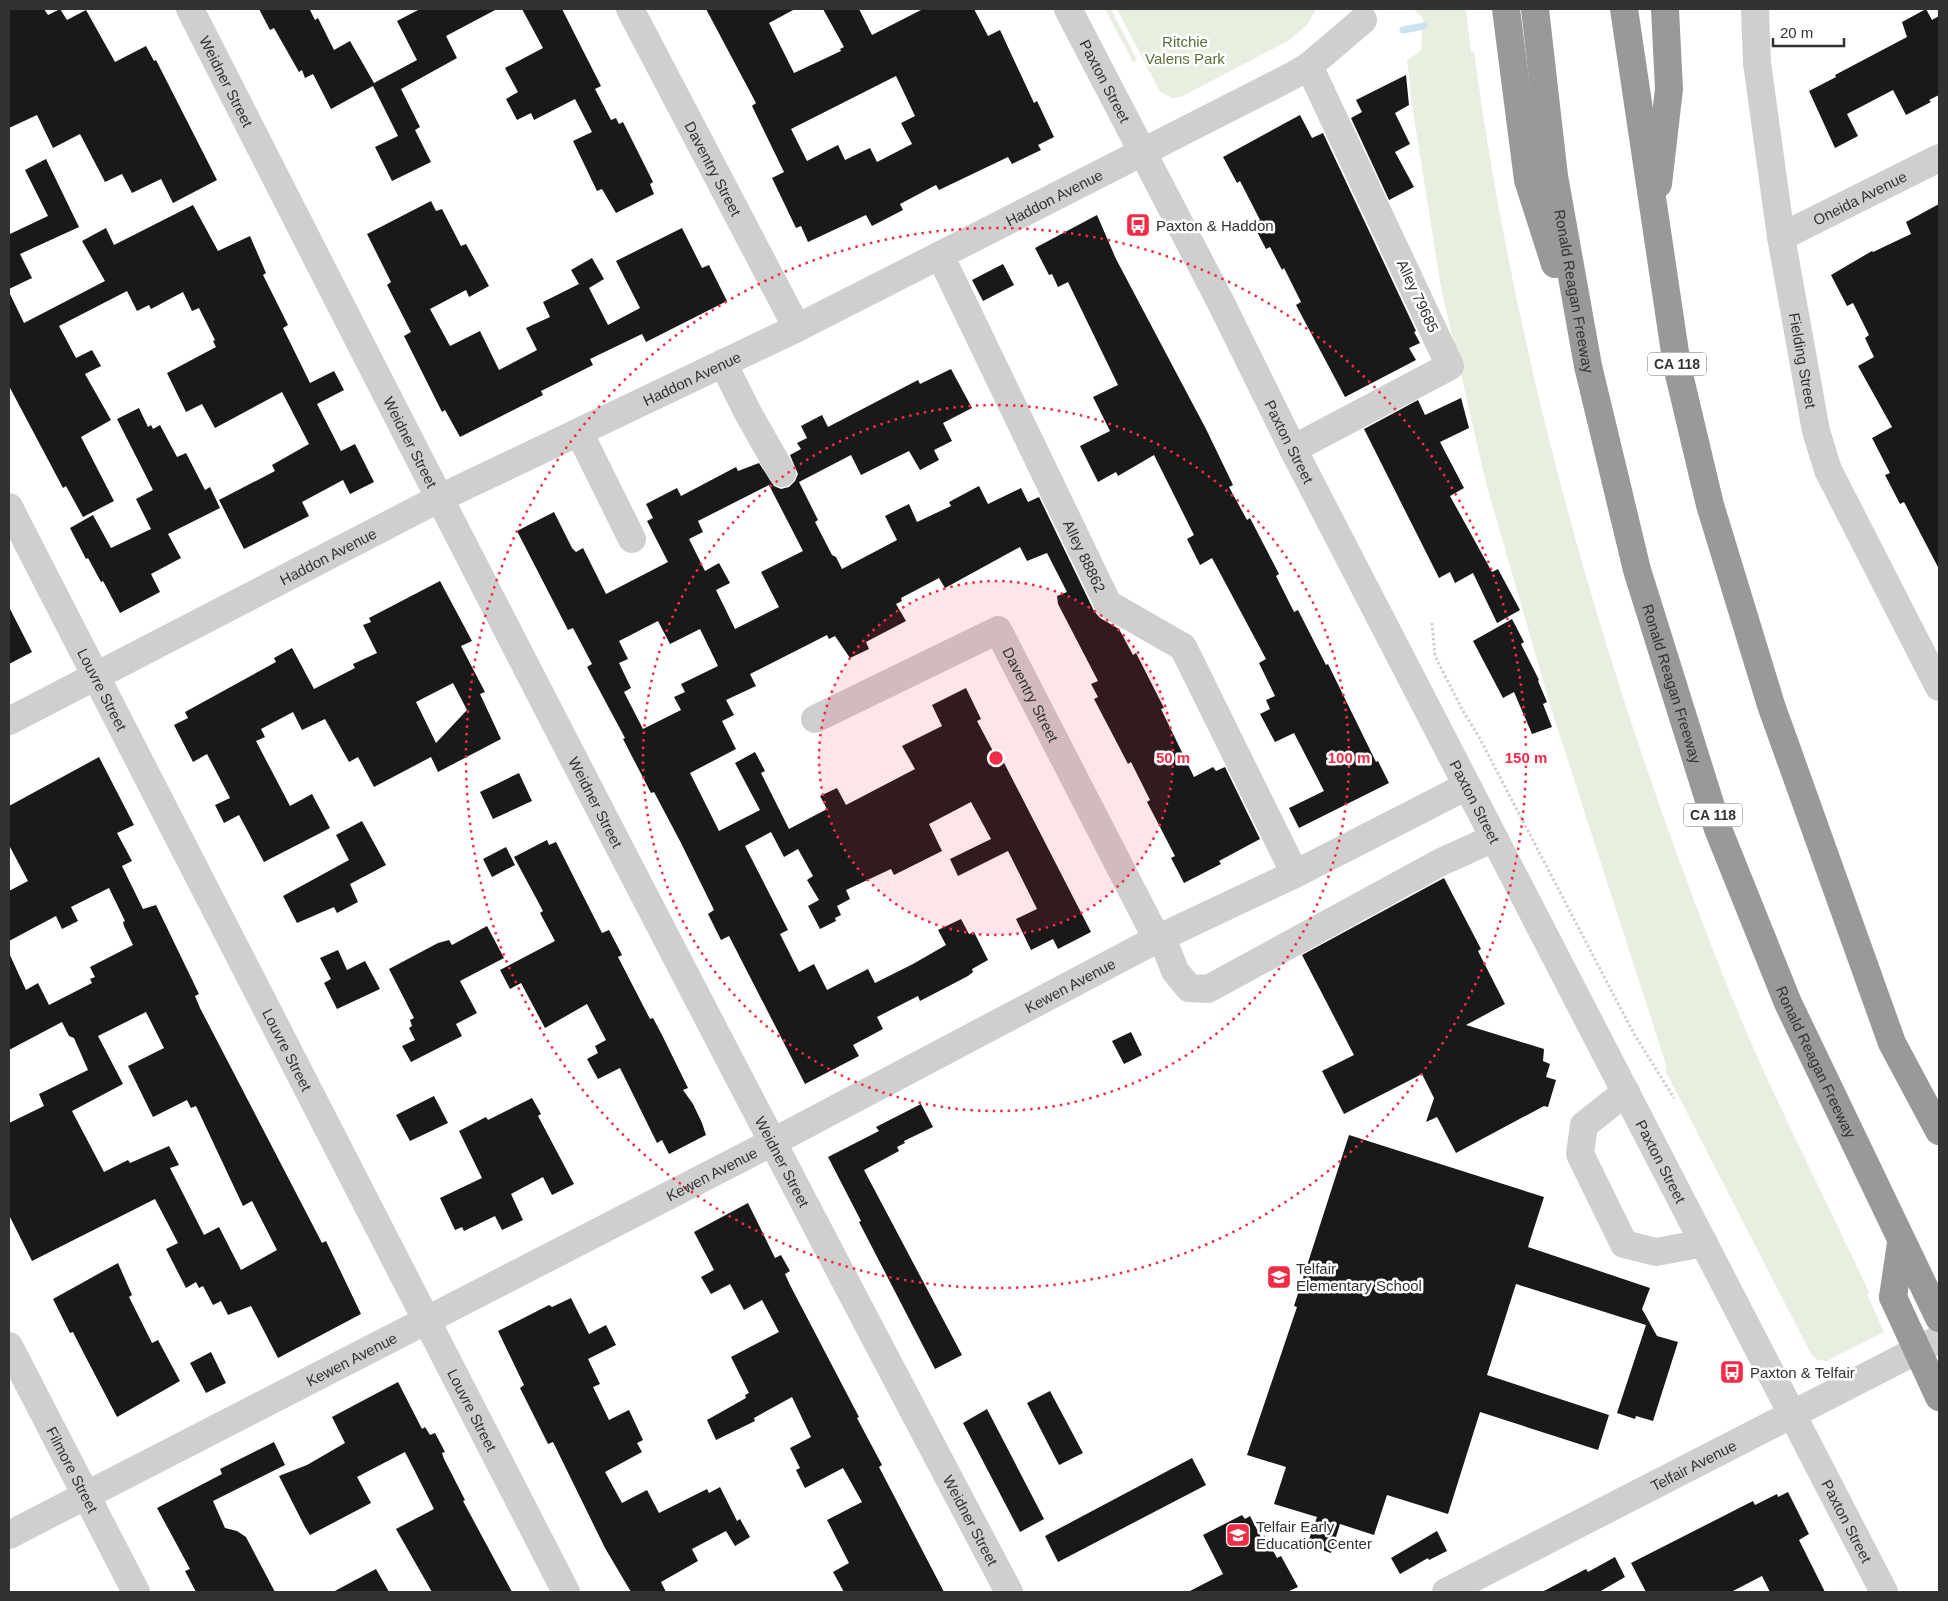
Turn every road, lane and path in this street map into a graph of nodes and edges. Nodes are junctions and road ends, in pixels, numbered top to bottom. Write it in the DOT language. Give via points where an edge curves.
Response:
graph roads {
  1 [pos="190,9"];
  2 [pos="630,9"];
  3 [pos="1068,9"];
  4 [pos="1506,9"];
  5 [pos="1535,9"];
  6 [pos="1624,9"];
  7 [pos="1665,9"];
  8 [pos="1755,9"];
  9 [pos="1363,20"];
  10 [pos="1309,66"];
  11 [pos="1142,152"];
  12 [pos="1939,158"];
  13 [pos="1654,220"];
  14 [pos="1781,237"];
  15 [pos="940,256"];
  16 [pos="797,328"];
  17 [pos="723,363"];
  18 [pos="1588,366"];
  19 [pos="578,432"];
  20 [pos="1293,449"];
  21 [pos="782,473"];
  22 [pos="438,499"];
  23 [pos="9,507"];
  24 [pos="632,539"];
  25 [pos="1432,623"];
  26 [pos="95,677"];
  27 [pos="1939,686"];
  28 [pos="816,719"];
  29 [pos="9,721"];
  30 [pos="1467,786"];
  31 [pos="1494,838"];
  32 [pos="1295,874"];
  33 [pos="1159,938"];
  34 [pos="1626,1092"];
  35 [pos="1674,1098"];
  36 [pos="1939,1131"];
  37 [pos="772,1143"];
  38 [pos="1704,1243"];
  39 [pos="1901,1243"];
  40 [pos="1939,1318"];
  41 [pos="426,1321"];
  42 [pos="1939,1339"];
  43 [pos="9,1346"];
  44 [pos="1939,1398"];
  45 [pos="1794,1414"];
  46 [pos="86,1495"];
  47 [pos="9,1535"];
  48 [pos="1482,1584"];
  49 [pos="136,1592"];
  50 [pos="566,1592"];
  51 [pos="1009,1592"];
  52 [pos="1446,1592"];
  53 [pos="1884,1592"];
  1 -- 22 [label="street, Weidner Street"];
  2 -- 16 [label="street, Daventry Street"];
  3 -- 11 [label="street, Paxton Street"];
  4 -- 18 [label="highway" via="1528,180"];
  5 -- 18 [label="highway, Ronald Reagan Freeway / CA 118" via="1554,176"];
  6 -- 13 [label="highway, CA 118"];
  7 -- 13 [label="highway" via="1669,89"];
  8 -- 14 [label="street, Fielding Street" via="1757,63"];
  9 -- 10 [label="street, Haddon Avenue"];
  10 -- 11 [label="street, Haddon Avenue"];
  10 -- 20 [label="street, Alley 79685" via="1450,366"];
  11 -- 15 [label="street, Haddon Avenue"];
  11 -- 20 [label="street, Paxton Street"];
  12 -- 14 [label="street, Oneida Avenue"];
  13 -- 36 [label="highway, CA 118" via="1677,366 1710,505 1768,695 1892,1043"];
  14 -- 27 [label="street, Fielding Street" via="1816,431 1828,470"];
  15 -- 16 [label="street, Haddon Avenue"];
  15 -- 32 [label="street, Alley 88862" via="1108,604 1183,648"];
  16 -- 17 [label="street, Haddon Avenue"];
  17 -- 19 [label="street, Haddon Avenue"];
  17 -- 21 [label="street"];
  18 -- 39 [label="highway, Ronald Reagan Freeway / CA 118" via="1637,570 1718,829 1788,1003"];
  19 -- 22 [label="street, Haddon Avenue"];
  19 -- 24 [label="street"];
  20 -- 30 [label="street, Paxton Street"];
  22 -- 26 [label="street, Haddon Avenue"];
  22 -- 37 [label="street, Weidner Street"];
  23 -- 26 [label="street, Louvre Street"];
  25 -- 35 [label="path" via="1435,656 1458,702 1634,1034"];
  26 -- 29 [label="street, Haddon Avenue"];
  26 -- 41 [label="street, Louvre Street"];
  28 -- 33 [label="street, Daventry Street" via="998,630"];
  30 -- 31 [label="street, Paxton Street"];
  30 -- 32 [label="street, Kewen Avenue"];
  31 -- 33 [label="street" via="1442,862 1208,988 1189,988 1175,971"];
  31 -- 34 [label="street, Paxton Street"];
  32 -- 33 [label="street, Kewen Avenue"];
  33 -- 37 [label="street, Kewen Avenue"];
  34 -- 38 [label="street, Paxton Street"];
  34 -- 38 [label="street" via="1584,1125 1580,1154 1624,1244 1656,1252"];
  37 -- 41 [label="street, Kewen Avenue"];
  37 -- 51 [label="street, Weidner Street"];
  38 -- 45 [label="street, Paxton Street"];
  39 -- 40 [label="highway, Ronald Reagan Freeway / CA 118"];
  39 -- 44 [label="highway, bridge" via="1893,1297"];
  41 -- 46 [label="street, Kewen Avenue"];
  41 -- 50 [label="street, Louvre Street"];
  42 -- 45 [label="street, Telfair Avenue"];
  43 -- 46 [label="street, Filmore Street"];
  45 -- 48 [label="street, Telfair Avenue"];
  45 -- 53 [label="street, Paxton Street"];
  46 -- 47 [label="street, Kewen Avenue"];
  46 -- 49 [label="street, Filmore Street"];
  48 -- 52 [label="street, Telfair Avenue"];
}
